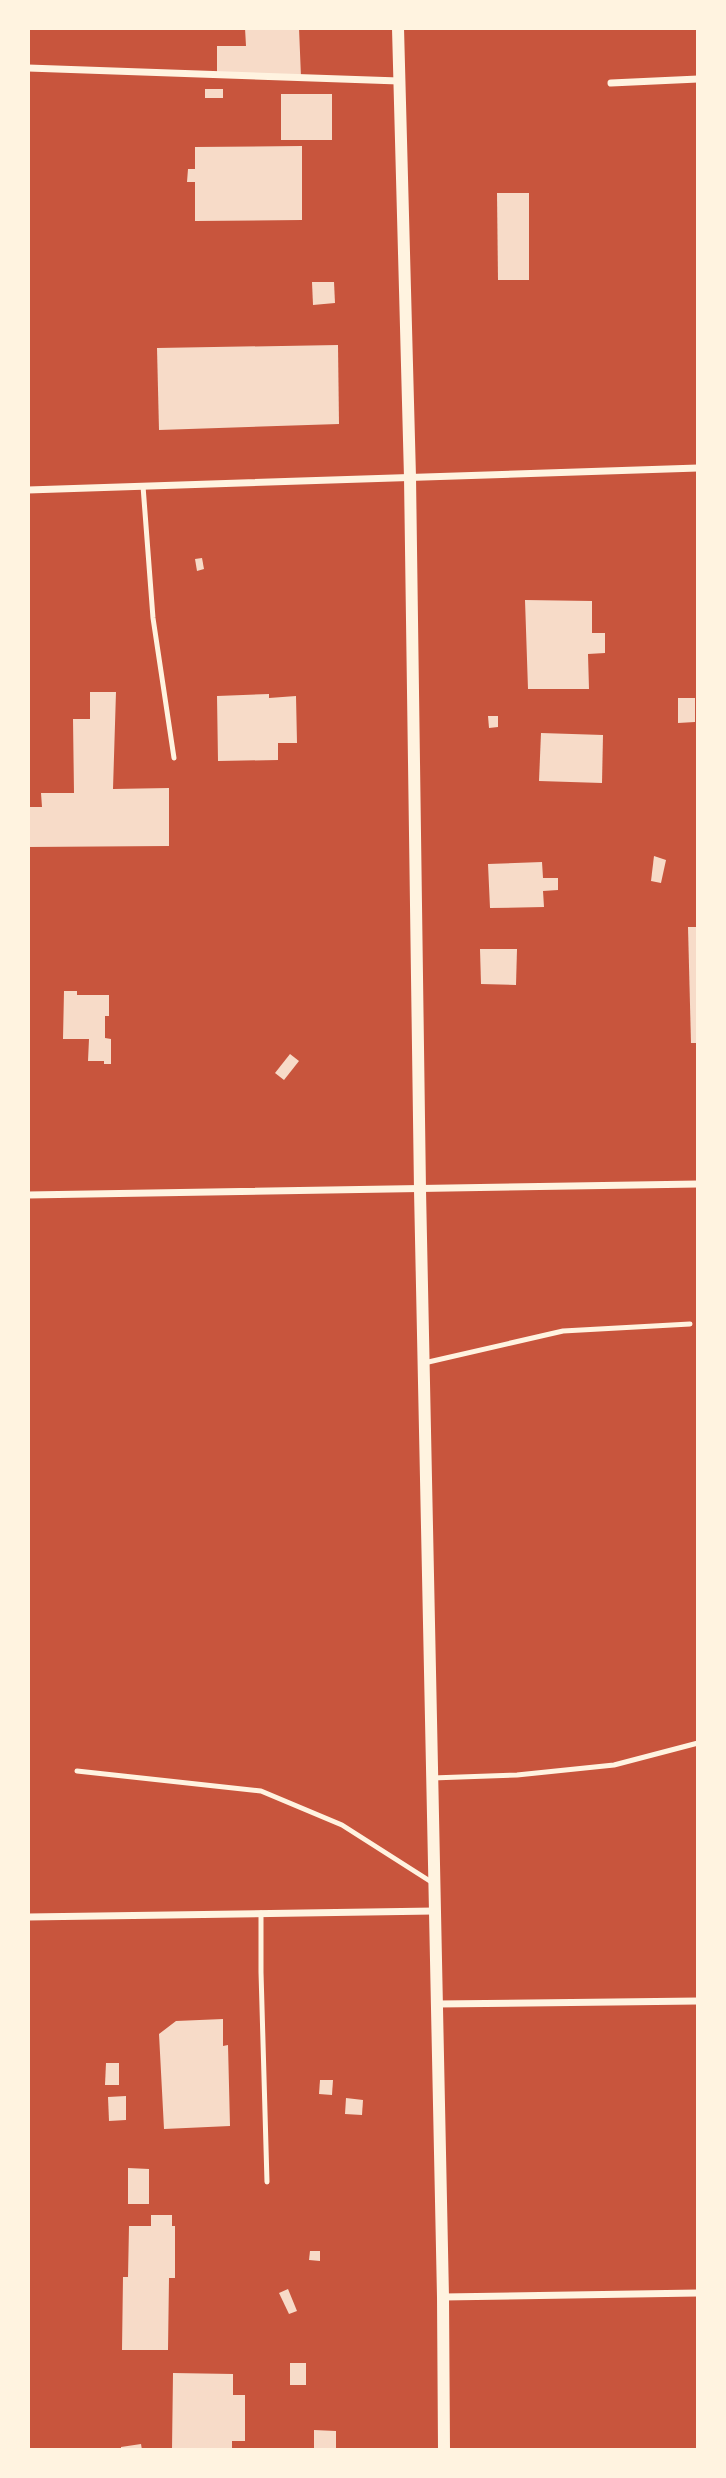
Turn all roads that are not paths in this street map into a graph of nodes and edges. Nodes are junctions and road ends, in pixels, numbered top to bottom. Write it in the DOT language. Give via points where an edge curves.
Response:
graph roads {
  1 [pos="398,28"];
  2 [pos="28,68"];
  3 [pos="698,79"];
  4 [pos="399,81"];
  5 [pos="611,83"];
  6 [pos="698,468"];
  7 [pos="410,477"];
  8 [pos="143,486"];
  9 [pos="28,489"];
  10 [pos="174,758"];
  11 [pos="698,1184"];
  12 [pos="420,1190"];
  13 [pos="28,1195"];
  14 [pos="690,1324"];
  15 [pos="424,1363"];
  16 [pos="698,1743"];
  17 [pos="77,1771"];
  18 [pos="432,1778"];
  19 [pos="433,1883"];
  20 [pos="434,1911"];
  21 [pos="261,1913"];
  22 [pos="28,1917"];
  23 [pos="698,2001"];
  24 [pos="437,2004"];
  25 [pos="267,2182"];
  26 [pos="698,2293"];
  27 [pos="443,2297"];
  28 [pos="444,2450"];
  1 -- 4 [label="street"];
  2 -- 4 [label="street"];
  3 -- 5 [label="street"];
  4 -- 7 [label="street"];
  6 -- 7 [label="street"];
  7 -- 8 [label="street"];
  7 -- 12 [label="street"];
  8 -- 9 [label="street"];
  8 -- 10 [label="lane" via="153,618"];
  11 -- 12 [label="street"];
  12 -- 13 [label="street"];
  12 -- 15 [label="street"];
  14 -- 15 [label="lane" via="563,1331"];
  15 -- 18 [label="street"];
  16 -- 18 [label="lane" via="614,1765"];
  17 -- 19 [label="lane" via="261,1791 342,1825"];
  18 -- 19 [label="street"];
  19 -- 20 [label="street"];
  20 -- 21 [label="street"];
  20 -- 24 [label="street"];
  21 -- 22 [label="street"];
  21 -- 25 [label="lane"];
  23 -- 24 [label="street"];
  24 -- 27 [label="street"];
  26 -- 27 [label="street"];
  27 -- 28 [label="street"];
}
